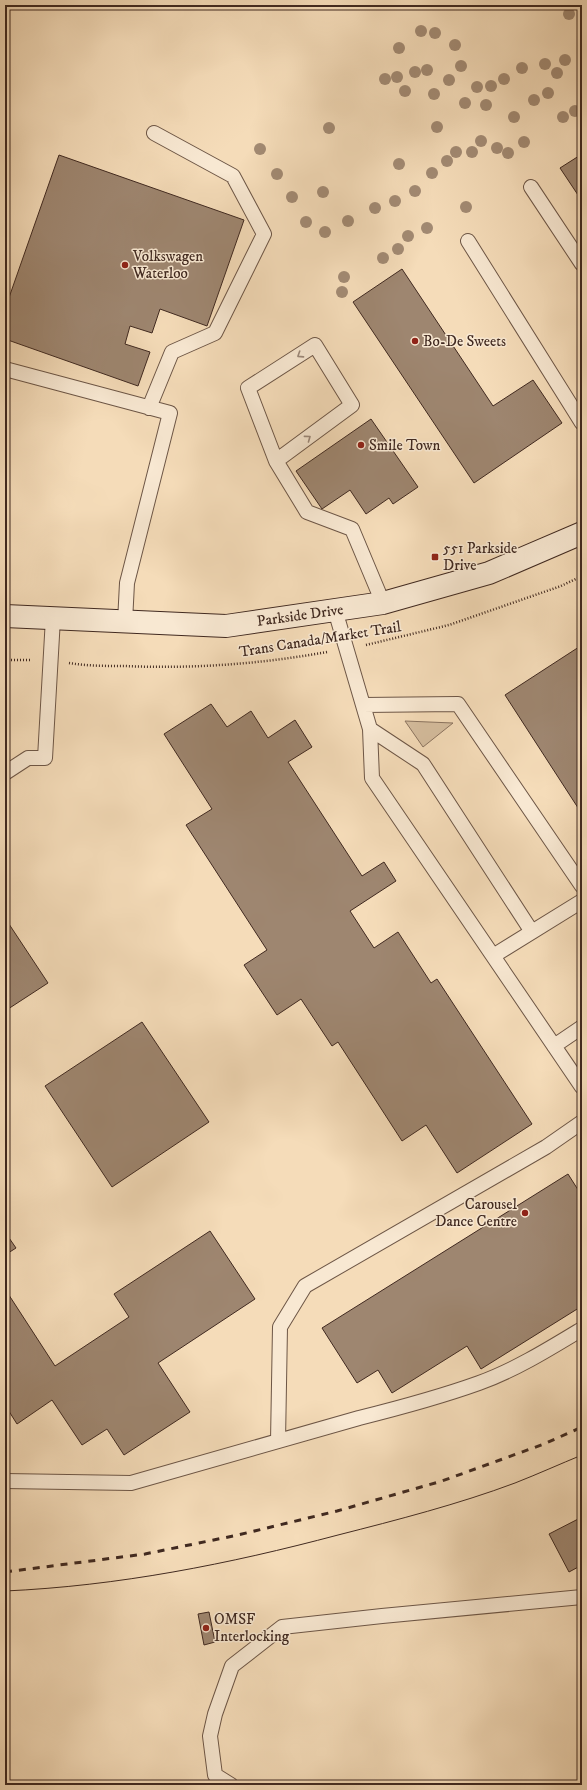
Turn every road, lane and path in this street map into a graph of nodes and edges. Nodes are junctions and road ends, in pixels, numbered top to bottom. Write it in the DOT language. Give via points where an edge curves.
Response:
graph roads {
  1 [pos="154,134"];
  2 [pos="531,187"];
  3 [pos="468,241"];
  4 [pos="582,264"];
  5 [pos="5,369"];
  6 [pos="149,408"];
  7 [pos="582,423"];
  8 [pos="276,461"];
  9 [pos="582,533"];
  10 [pos="582,576"];
  11 [pos="383,603"];
  12 [pos="335,610"];
  13 [pos="5,616"];
  14 [pos="53,618"];
  15 [pos="125,622"];
  16 [pos="346,649"];
  17 [pos="5,660"];
  18 [pos="51,660"];
  19 [pos="362,705"];
  20 [pos="370,730"];
  21 [pos="5,773"];
  22 [pos="582,886"];
  23 [pos="582,901"];
  24 [pos="532,932"];
  25 [pos="493,956"];
  26 [pos="582,1027"];
  27 [pos="554,1046"];
  28 [pos="582,1086"];
  29 [pos="582,1122"];
  30 [pos="582,1329"];
  31 [pos="278,1441"];
  32 [pos="5,1481"];
  33 [pos="582,1597"];
  34 [pos="230,1785"];
  1 -- 6 [label="lane" via="233,176 264,234 215,333 172,352"];
  2 -- 4 [label="lane"];
  3 -- 7 [label="lane"];
  5 -- 6 [label="lane"];
  6 -- 15 [label="lane" via="170,413 127,583"];
  8 -- 8 [label="lane, one-way" via="352,405 315,345 248,388"];
  8 -- 11 [label="lane" via="307,512 352,529"];
  9 -- 11 [label="street, Parkside Drive" via="489,573"];
  10 -- 16 [label="path, Trans Canada/Market Trail" via="449,625"];
  11 -- 12 [label="street, Parkside Drive"];
  12 -- 15 [label="street, Parkside Drive" via="226,626"];
  12 -- 16 [label="lane"];
  13 -- 14 [label="street, Parkside Drive"];
  14 -- 15 [label="street, Parkside Drive"];
  14 -- 18 [label="lane"];
  16 -- 18 [label="path, Trans Canada/Market Trail" via="264,662 202,667 82,665"];
  16 -- 19 [label="lane"];
  17 -- 18 [label="path, Trans Canada/Market Trail"];
  18 -- 21 [label="lane" via="45,758 28,758"];
  19 -- 20 [label="lane"];
  19 -- 22 [label="lane" via="458,704"];
  20 -- 24 [label="lane" via="423,764"];
  20 -- 25 [label="lane" via="372,778"];
  23 -- 24 [label="lane"];
  24 -- 25 [label="lane"];
  25 -- 27 [label="lane"];
  26 -- 27 [label="lane"];
  27 -- 28 [label="lane"];
  29 -- 31 [label="lane" via="546,1147 305,1286 280,1327"];
  30 -- 31 [label="lane" via="536,1357 480,1382 393,1410"];
  31 -- 32 [label="lane" via="131,1483"];
  33 -- 34 [label="lane" via="282,1628 232,1666 214,1714 210,1736 215,1774"];
}
